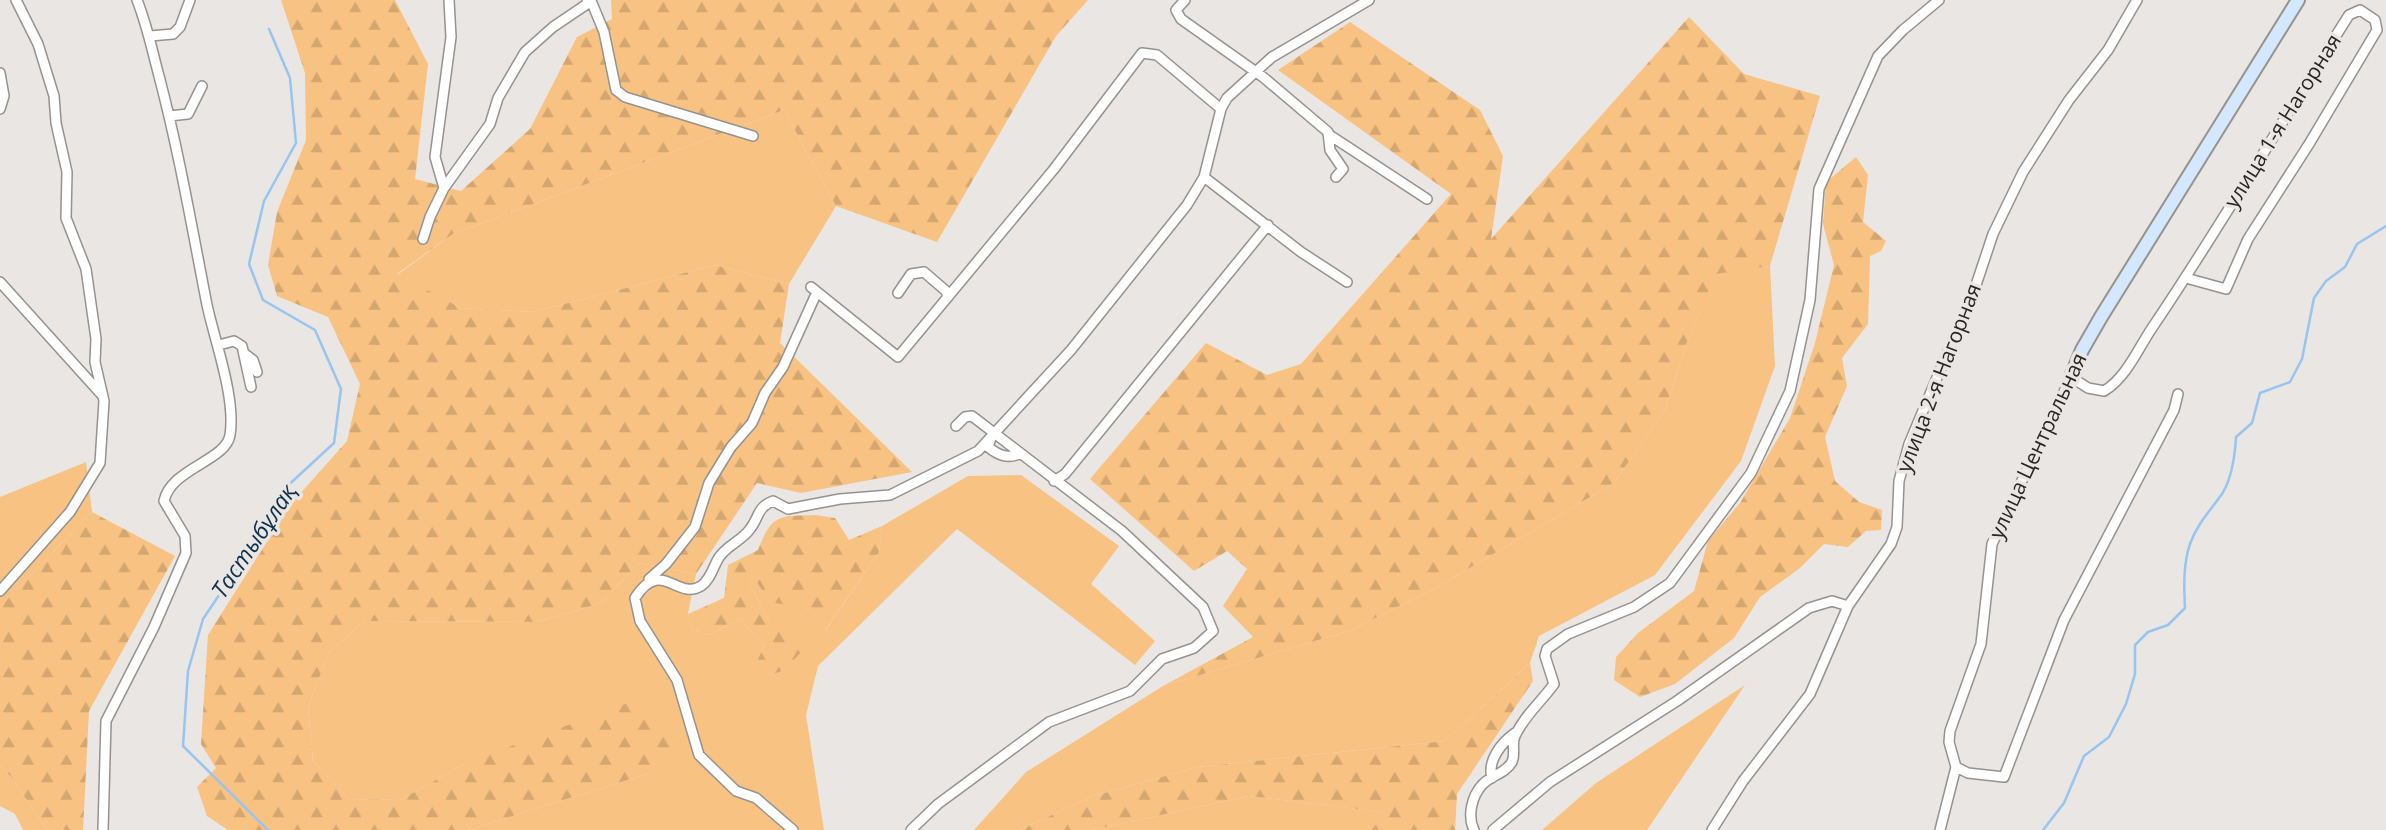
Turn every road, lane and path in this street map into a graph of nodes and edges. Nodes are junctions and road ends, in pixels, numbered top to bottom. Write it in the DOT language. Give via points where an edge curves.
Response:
graph roads {
  1 [pos="16,0"];
  2 [pos="136,0"];
  3 [pos="190,0"];
  4 [pos="449,0"];
  5 [pos="1185,0"];
  6 [pos="1369,0"];
  7 [pos="1940,0"];
  8 [pos="2137,0"];
  9 [pos="2298,0"];
  10 [pos="592,2"];
  11 [pos="150,36"];
  12 [pos="0,73"];
  13 [pos="1253,73"];
  14 [pos="202,86"];
  15 [pos="0,109"];
  16 [pos="1221,109"];
  17 [pos="169,116"];
  18 [pos="1328,134"];
  19 [pos="753,136"];
  20 [pos="1204,177"];
  21 [pos="1336,177"];
  22 [pos="444,188"];
  23 [pos="1427,200"];
  24 [pos="1268,225"];
  25 [pos="423,239"];
  26 [pos="2186,278"];
  27 [pos="0,282"];
  28 [pos="1347,282"];
  29 [pos="898,293"];
  30 [pos="947,297"];
  31 [pos="219,345"];
  32 [pos="245,354"];
  33 [pos="257,372"];
  34 [pos="2071,377"];
  35 [pos="251,387"];
  36 [pos="2178,394"];
  37 [pos="103,397"];
  38 [pos="956,426"];
  39 [pos="995,436"];
  40 [pos="1019,454"];
  41 [pos="1054,481"];
  42 [pos="645,583"];
  43 [pos="0,591"];
  44 [pos="1848,606"];
  45 [pos="1517,731"];
  46 [pos="1956,767"];
  47 [pos="1492,778"];
  48 [pos="103,830"];
  49 [pos="793,830"];
  50 [pos="912,830"];
  51 [pos="1475,830"];
  52 [pos="1493,830"];
  53 [pos="1712,830"];
  54 [pos="1940,830"];
  1 -- 37 [label="street" via="38,44 54,96 67,172 66,218 86,269"];
  2 -- 11 [label="street"];
  3 -- 11 [label="street" via="173,34"];
  4 -- 22 [label="street" via="451,37 435,157"];
  5 -- 13 [label="street" via="1175,14"];
  6 -- 13 [label="street" via="1296,41"];
  7 -- 45 [label="street" via="1885,47 1868,74 1819,188 1810,300 1786,402 1751,473 1670,583 1634,607 1568,634 1547,649 1554,684"];
  8 -- 44 [label="street, улица 2-я Нагорная" via="2015,186 1909,444 1899,481 1895,536"];
  9 -- 34 [label="street, улица Центральная" via="2095,328"];
  10 -- 19 [label="street" via="607,43 616,90 625,97"];
  10 -- 22 [label="street" via="525,52 498,98 490,124"];
  11 -- 17 [label="street"];
  12 -- 15 [label="street" via="4,96"];
  13 -- 16 [label="street"];
  13 -- 18 [label="street"];
  14 -- 17 [label="street" via="188,114"];
  16 -- 20 [label="street"];
  16 -- 30 [label="street" via="1157,55 1142,52 1072,146"];
  17 -- 31 [label="street"];
  18 -- 21 [label="street" via="1330,150 1343,169"];
  18 -- 23 [label="street"];
  20 -- 24 [label="street"];
  20 -- 39 [label="street" via="1187,205 1071,350"];
  22 -- 25 [label="street"];
  24 -- 28 [label="street"];
  24 -- 41 [label="street" via="1065,474"];
  26 -- 26 [label="street, улица 1-я Нагорная" via="2226,289 2252,232 2374,34 2375,20 2365,12 2349,15"];
  26 -- 34 [label="street, улица 1-я Нагорная" via="2110,387 2097,390"];
  27 -- 37 [label="street"];
  29 -- 30 [label="street" via="911,274 924,272"];
  30 -- 42 [label="street" via="898,357 814,289 783,367 709,483 695,527"];
  31 -- 32 [label="street" via="234,341"];
  31 -- 48 [label="street" via="229,440 177,479 166,494 164,501 185,536 186,553 106,721"];
  32 -- 33 [label="street"];
  32 -- 35 [label="street"];
  34 -- 46 [label="street, улица Центральная" via="1989,556 1979,652 1950,732"];
  36 -- 46 [label="street" via="2174,410 2064,620 2004,777"];
  37 -- 43 [label="street" via="100,463 70,512"];
  38 -- 39 [label="street" via="972,416"];
  39 -- 40 [label="street"];
  39 -- 40 [label="street" via="988,447 996,454"];
  39 -- 42 [label="street" via="968,458 890,495 788,509 768,503 750,529 719,558 702,585 694,589 656,579"];
  40 -- 41 [label="street"];
  41 -- 50 [label="street" via="1122,531 1173,578 1203,607 1213,631 1194,648 1162,659 1130,691 1049,722 938,804"];
  42 -- 49 [label="street" via="635,598 640,621 677,680 699,755 736,791 756,798"];
  44 -- 52 [label="street" via="1832,601 1809,608 1677,701 1550,782"];
  44 -- 53 [label="street, улица 2-я Нагорная" via="1805,700"];
  45 -- 47 [label="street" via="1496,753"];
  45 -- 47 [label="street" via="1510,765"];
  46 -- 54 [label="street"];
  47 -- 51 [label="street" via="1483,784 1471,806"];
}
